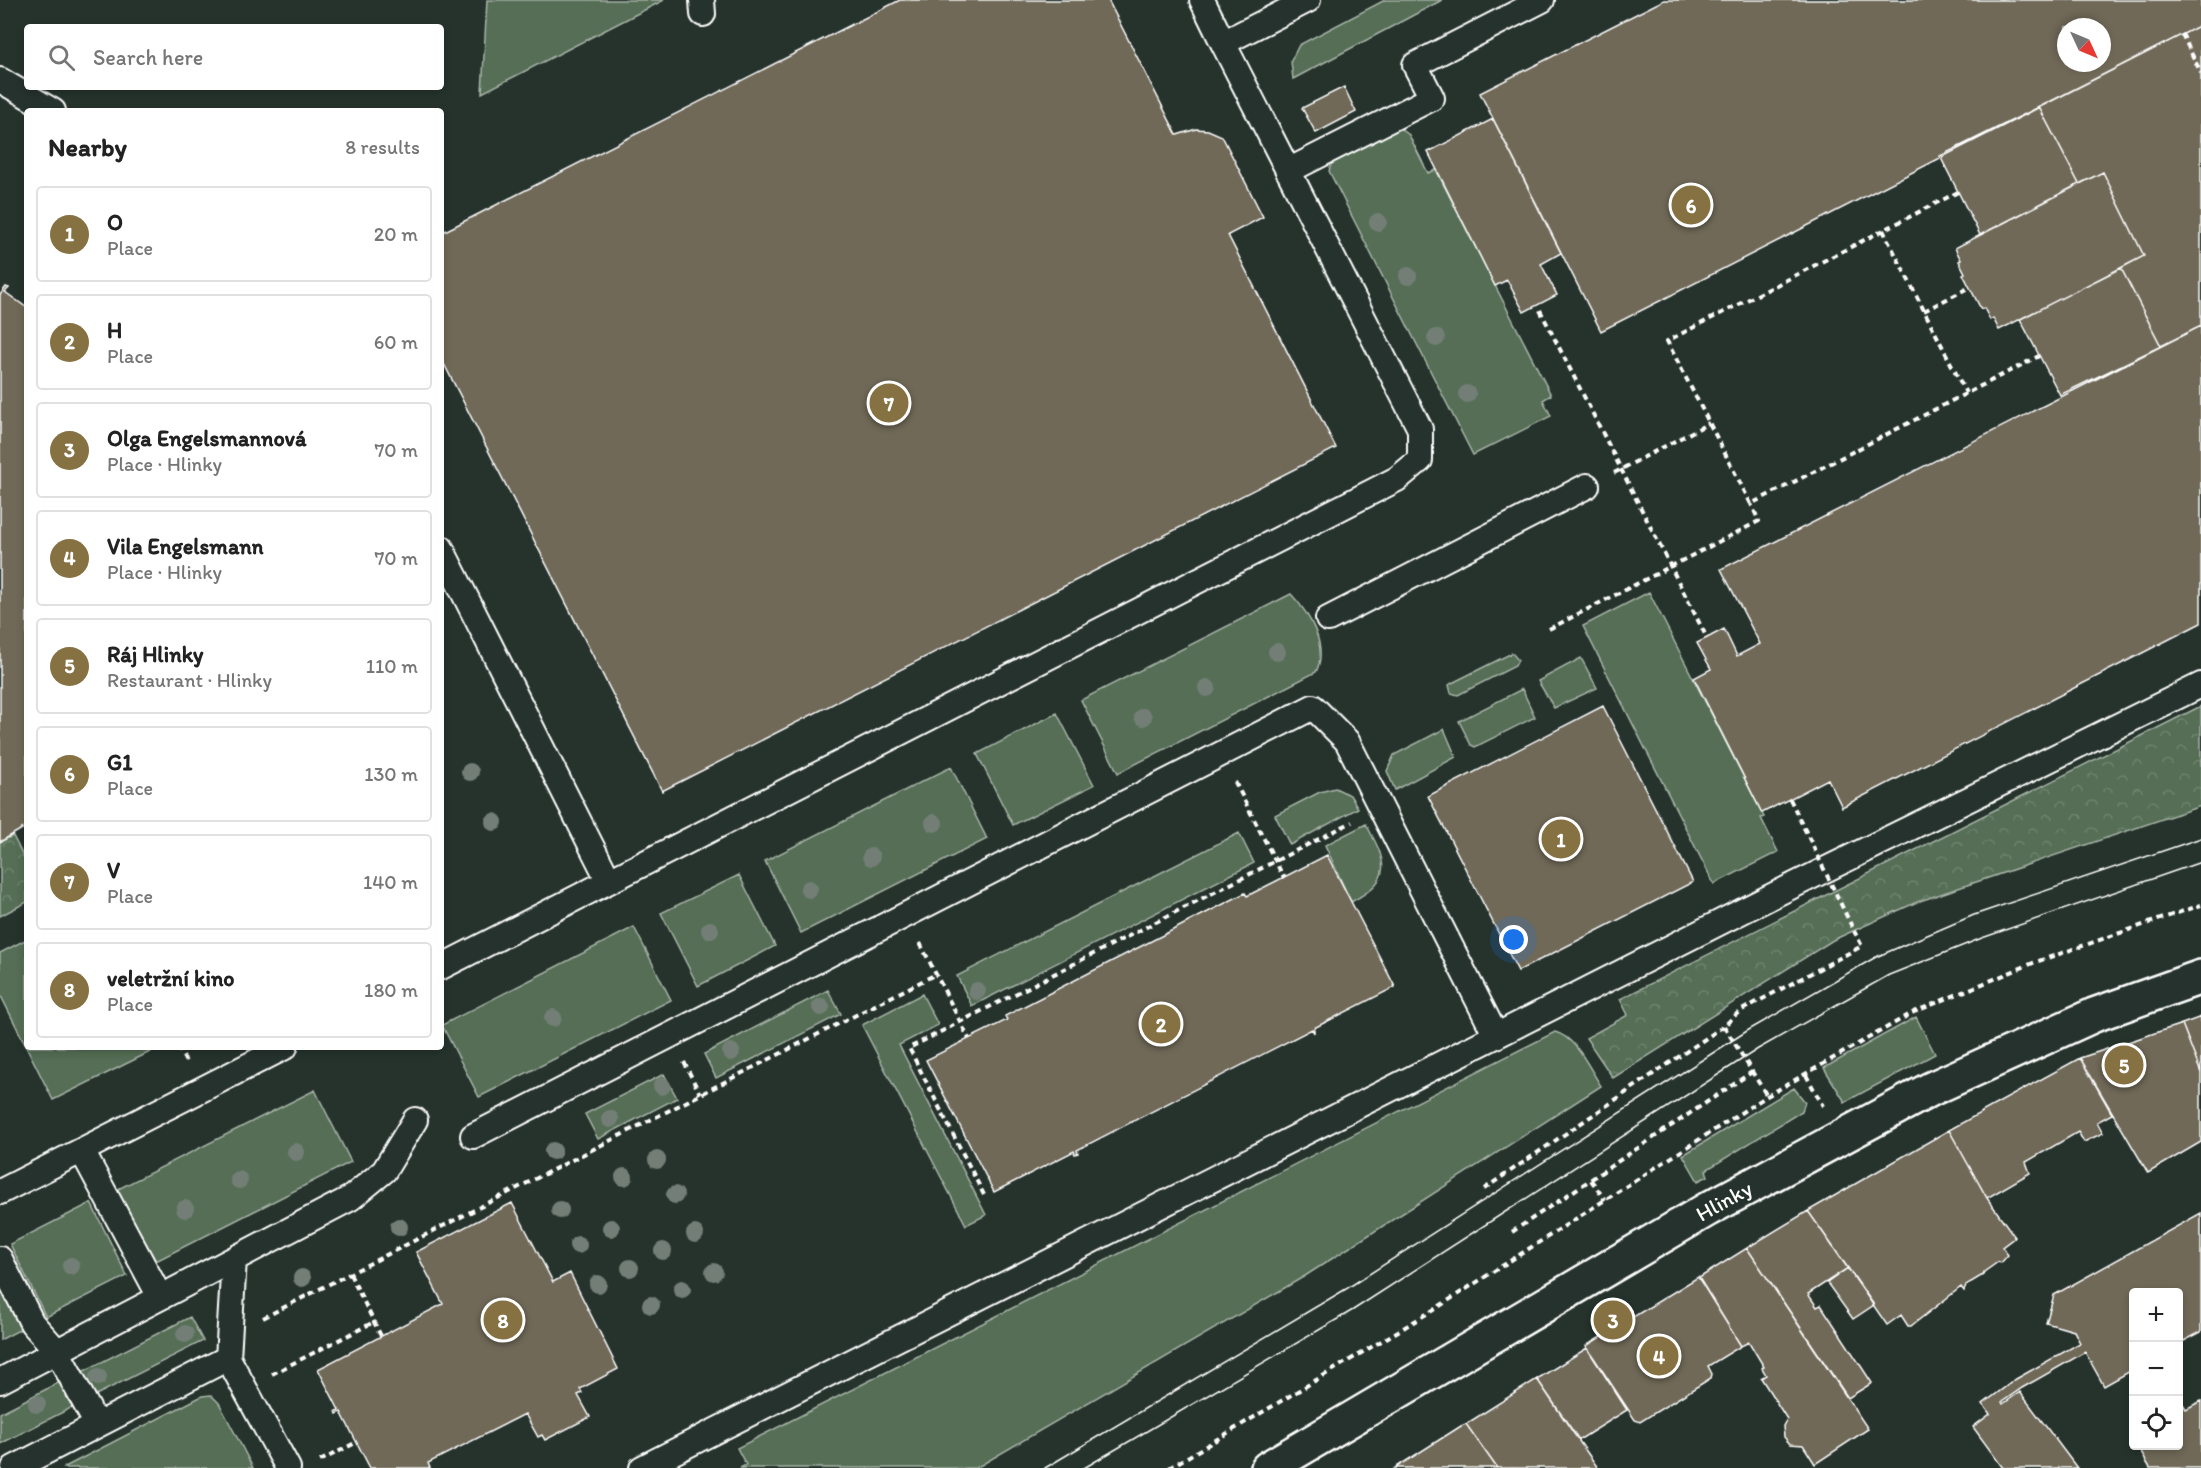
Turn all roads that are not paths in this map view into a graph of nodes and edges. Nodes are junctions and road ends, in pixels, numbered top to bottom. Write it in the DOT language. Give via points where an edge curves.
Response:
graph roads {
  1 [pos="1202,0"];
  2 [pos="1308,0"];
  3 [pos="1542,0"];
  4 [pos="1224,43"];
  5 [pos="0,80"];
  6 [pos="47,108"];
  7 [pos="1288,171"];
  8 [pos="1597,481"];
  9 [pos="444,554"];
  10 [pos="1328,619"];
  11 [pos="2201,685"];
  12 [pos="609,881"];
  13 [pos="444,965"];
  14 [pos="2201,977"];
  15 [pos="1496,1036"];
  16 [pos="279,1050"];
  17 [pos="415,1120"];
  18 [pos="473,1136"];
  19 [pos="82,1151"];
  20 [pos="0,1192"];
  21 [pos="0,1259"];
  22 [pos="234,1259"];
  23 [pos="160,1297"];
  24 [pos="228,1346"];
  25 [pos="57,1351"];
  26 [pos="0,1381"];
  27 [pos="97,1425"];
  28 [pos="14,1468"];
  29 [pos="288,1468"];
  30 [pos="642,1468"];
  31 [pos="1268,1468"];
  1 -- 4 [label="lane"];
  2 -- 4 [label="lane"];
  3 -- 7 [label="lane" via="1415,65 1432,98"];
  4 -- 7 [label="lane"];
  5 -- 6 [label="lane"];
  7 -- 12 [label="lane" via="1420,429 1420,460 1397,479"];
  8 -- 10 [label="lane"];
  9 -- 12 [label="lane"];
  11 -- 15 [label="lane"];
  12 -- 13 [label="lane"];
  14 -- 31 [label="street, Hlinky" via="2094,1015 1921,1094 1717,1204"];
  15 -- 18 [label="lane" via="1347,741 1313,707"];
  15 -- 30 [label="lane"];
  16 -- 19 [label="lane"];
  17 -- 22 [label="lane" via="384,1171 351,1198"];
  19 -- 20 [label="lane"];
  19 -- 23 [label="lane"];
  21 -- 25 [label="lane" via="32,1323"];
  22 -- 23 [label="lane"];
  22 -- 24 [label="lane"];
  23 -- 25 [label="lane"];
  24 -- 27 [label="lane"];
  24 -- 29 [label="lane" via="245,1388"];
  25 -- 26 [label="lane"];
  25 -- 27 [label="lane"];
  27 -- 28 [label="lane"];
}
